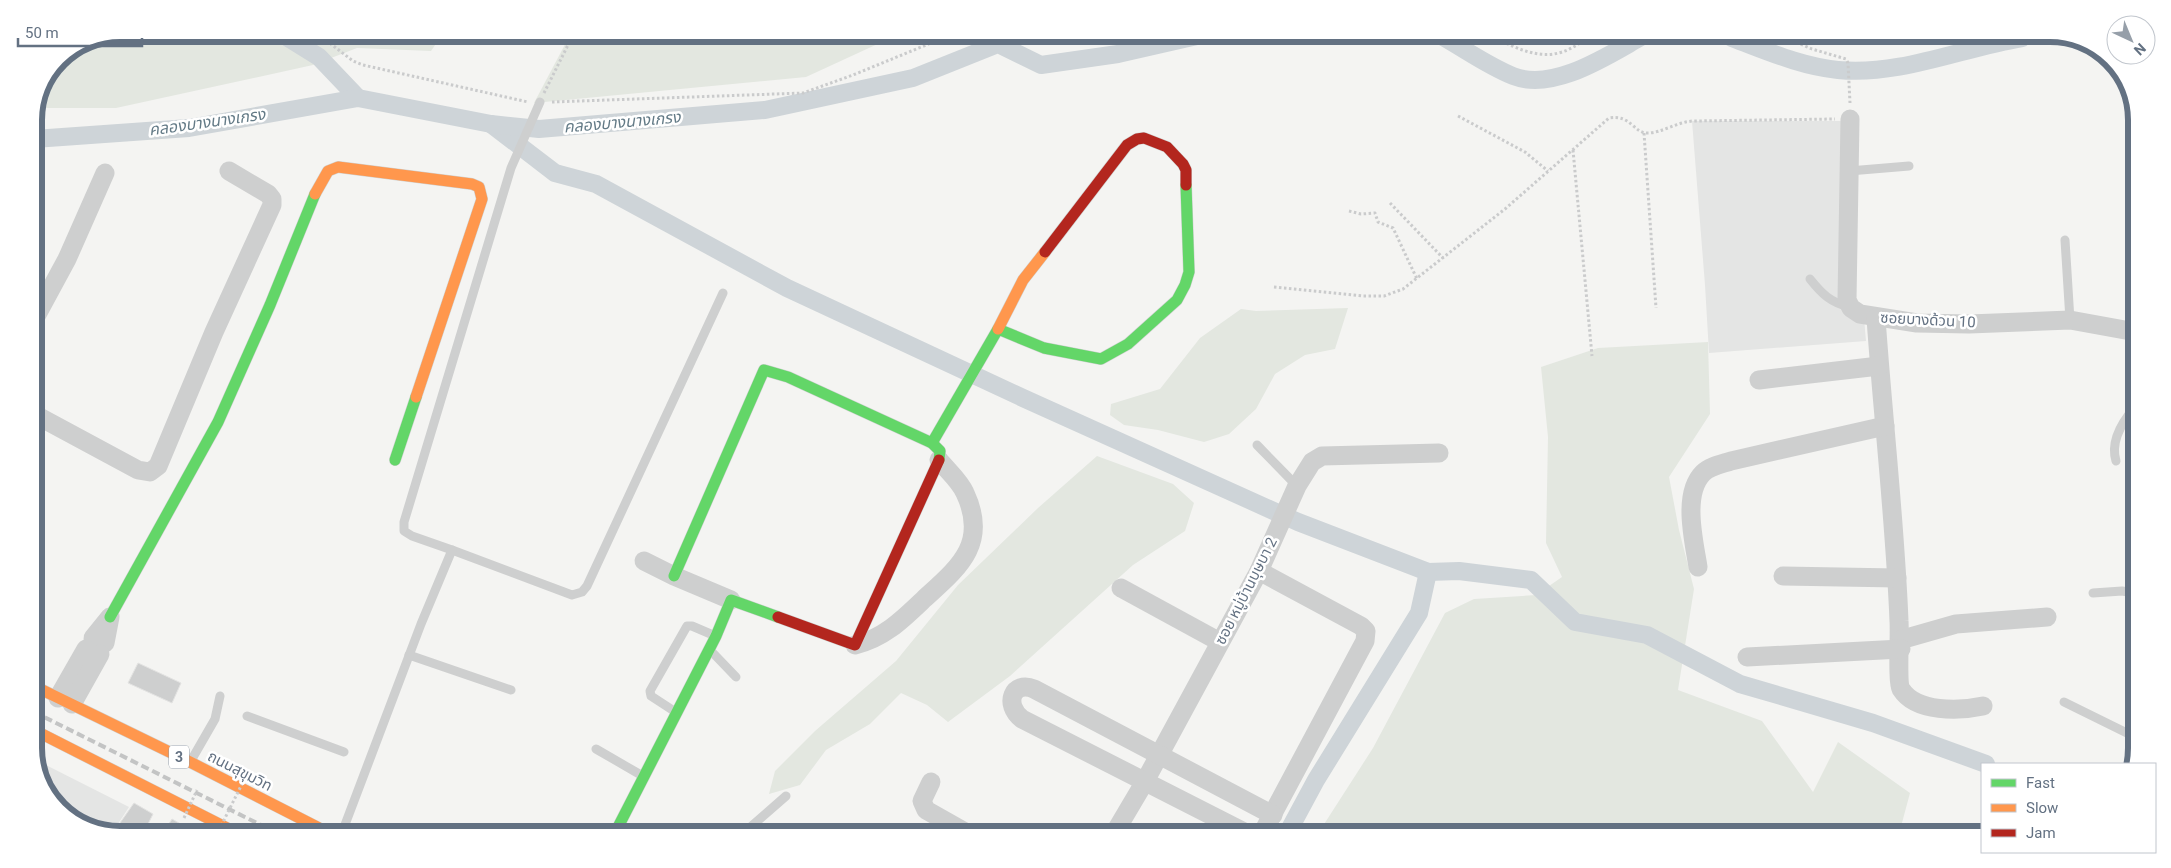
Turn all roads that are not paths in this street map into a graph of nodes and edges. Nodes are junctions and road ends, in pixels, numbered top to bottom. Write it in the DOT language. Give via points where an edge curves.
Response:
graph roads {
  1 [pos="539,104"];
  2 [pos="1850,119"];
  3 [pos="1909,166"];
  4 [pos="229,171"];
  5 [pos="1849,171"];
  6 [pos="104,173"];
  7 [pos="2065,240"];
  8 [pos="1810,279"];
  9 [pos="723,293"];
  10 [pos="42,304"];
  11 [pos="1851,308"];
  12 [pos="1876,318"];
  13 [pos="2070,320"];
  14 [pos="998,329"];
  15 [pos="2128,331"];
  16 [pos="1879,366"];
  17 [pos="1759,380"];
  18 [pos="2128,416"];
  19 [pos="42,419"];
  20 [pos="1885,426"];
  21 [pos="1257,445"];
  22 [pos="936,452"];
  23 [pos="1439,454"];
  24 [pos="395,460"];
  25 [pos="2116,461"];
  26 [pos="1293,495"];
  27 [pos="452,550"];
  28 [pos="644,561"];
  29 [pos="1698,567"];
  30 [pos="1259,571"];
  31 [pos="674,576"];
  32 [pos="1782,576"];
  33 [pos="1897,578"];
  34 [pos="1121,588"];
  35 [pos="2128,592"];
  36 [pos="2093,593"];
  37 [pos="731,600"];
  38 [pos="2047,616"];
  39 [pos="110,617"];
  40 [pos="716,636"];
  41 [pos="1220,642"];
  42 [pos="855,645"];
  43 [pos="1900,645"];
  44 [pos="708,648"];
  45 [pos="409,655"];
  46 [pos="1748,657"];
  47 [pos="736,677"];
  48 [pos="43,690"];
  49 [pos="511,690"];
  50 [pos="220,696"];
  51 [pos="65,701"];
  52 [pos="2064,702"];
  53 [pos="1983,706"];
  54 [pos="676,713"];
  55 [pos="247,716"];
  56 [pos="2128,734"];
  57 [pos="43,735"];
  58 [pos="596,749"];
  59 [pos="344,752"];
  60 [pos="1158,756"];
  61 [pos="359,758"];
  62 [pos="368,760"];
  63 [pos="190,762"];
  64 [pos="644,776"];
  65 [pos="931,782"];
  66 [pos="1144,783"];
  67 [pos="786,796"];
  68 [pos="1273,815"];
  69 [pos="212,826"];
  70 [pos="315,826"];
  71 [pos="344,826"];
  72 [pos="619,826"];
  73 [pos="752,826"];
  74 [pos="954,826"];
  75 [pos="1119,826"];
  76 [pos="1232,826"];
  77 [pos="1267,826"];
  1 -- 27 [label="lane" via="511,168 404,522 404,531 412,536"];
  2 -- 5 [label="street"];
  3 -- 5 [label="lane"];
  4 -- 19 [label="street" via="268,194 272,205 158,466 150,472 138,470"];
  5 -- 11 [label="street" via="1847,300"];
  6 -- 10 [label="street" via="67,258"];
  7 -- 13 [label="lane"];
  8 -- 11 [label="lane" via="1823,296"];
  9 -- 27 [label="lane" via="582,592 572,595"];
  11 -- 12 [label="street, ซอยบางด้วน 10"];
  12 -- 13 [label="street, ซอยบางด้วน 10" via="1969,324"];
  12 -- 16 [label="street"];
  13 -- 15 [label="street, ซอยบางด้วน 10"];
  14 -- 14 [label="main road" via="1023,280 1127,145 1146,139 1160,143 1184,162 1189,272 1177,300 1157,319 1128,344 1101,359 1044,348"];
  14 -- 22 [label="main road" via="976,364"];
  16 -- 17 [label="street"];
  16 -- 20 [label="street"];
  18 -- 25 [label="lane" via="2118,430 2114,452"];
  20 -- 29 [label="street" via="1731,461 1703,473 1692,500 1691,524"];
  20 -- 33 [label="street"];
  21 -- 26 [label="lane"];
  22 -- 31 [label="main road" via="788,377 764,370"];
  22 -- 42 [label="main road"];
  22 -- 42 [label="street" via="965,492 973,521 971,546 959,566 898,624 872,641"];
  23 -- 26 [label="street, ซอย หมู่บ้านบุษบา 2" via="1322,456 1312,462"];
  24 -- 39 [label="main road" via="482,199 479,187 472,184 338,167 328,171 319,185 218,422"];
  26 -- 30 [label="street, ซอย หมู่บ้านบุษบา 2"];
  27 -- 45 [label="lane"];
  28 -- 31 [label="street"];
  30 -- 41 [label="street, ซอย หมู่บ้านบุษบา 2"];
  30 -- 68 [label="street" via="1366,631 1364,641"];
  31 -- 37 [label="street"];
  32 -- 33 [label="street"];
  33 -- 43 [label="street"];
  34 -- 41 [label="street"];
  35 -- 36 [label="lane"];
  37 -- 40 [label="main road"];
  37 -- 42 [label="main road"];
  38 -- 43 [label="street" via="1956,624"];
  39 -- 51 [label="street"];
  40 -- 44 [label="main road"];
  40 -- 54 [label="lane" via="687,626 650,691 651,696"];
  41 -- 60 [label="street, ซอย หมู่บ้านบุษบา 2"];
  43 -- 46 [label="street"];
  43 -- 53 [label="street" via="1899,679 1906,695 1931,706 1948,709"];
  44 -- 47 [label="lane"];
  44 -- 54 [label="main road"];
  45 -- 49 [label="lane"];
  45 -- 62 [label="lane"];
  48 -- 51 [label="main road, ถนนสุขุมวิท / 3"];
  50 -- 63 [label="lane" via="215,719"];
  51 -- 63 [label="main road, ถนนสุขุมวิท / 3"];
  52 -- 56 [label="lane"];
  54 -- 64 [label="main road"];
  55 -- 59 [label="lane"];
  57 -- 69 [label="main road"];
  58 -- 64 [label="lane"];
  60 -- 66 [label="street, ซอย หมู่บ้านบุษบา 2"];
  60 -- 66 [label="street" via="1027,686 1014,693 1011,704 1022,719"];
  60 -- 68 [label="street"];
  61 -- 62 [label="lane"];
  62 -- 71 [label="lane"];
  63 -- 70 [label="main road, ถนนสุขุมวิท / 3"];
  64 -- 72 [label="main road"];
  65 -- 74 [label="street" via="922,800 926,810"];
  66 -- 75 [label="street, ซอย หมู่บ้านบุษบา 2"];
  66 -- 76 [label="street"];
  67 -- 73 [label="lane"];
  68 -- 77 [label="street"];
}
